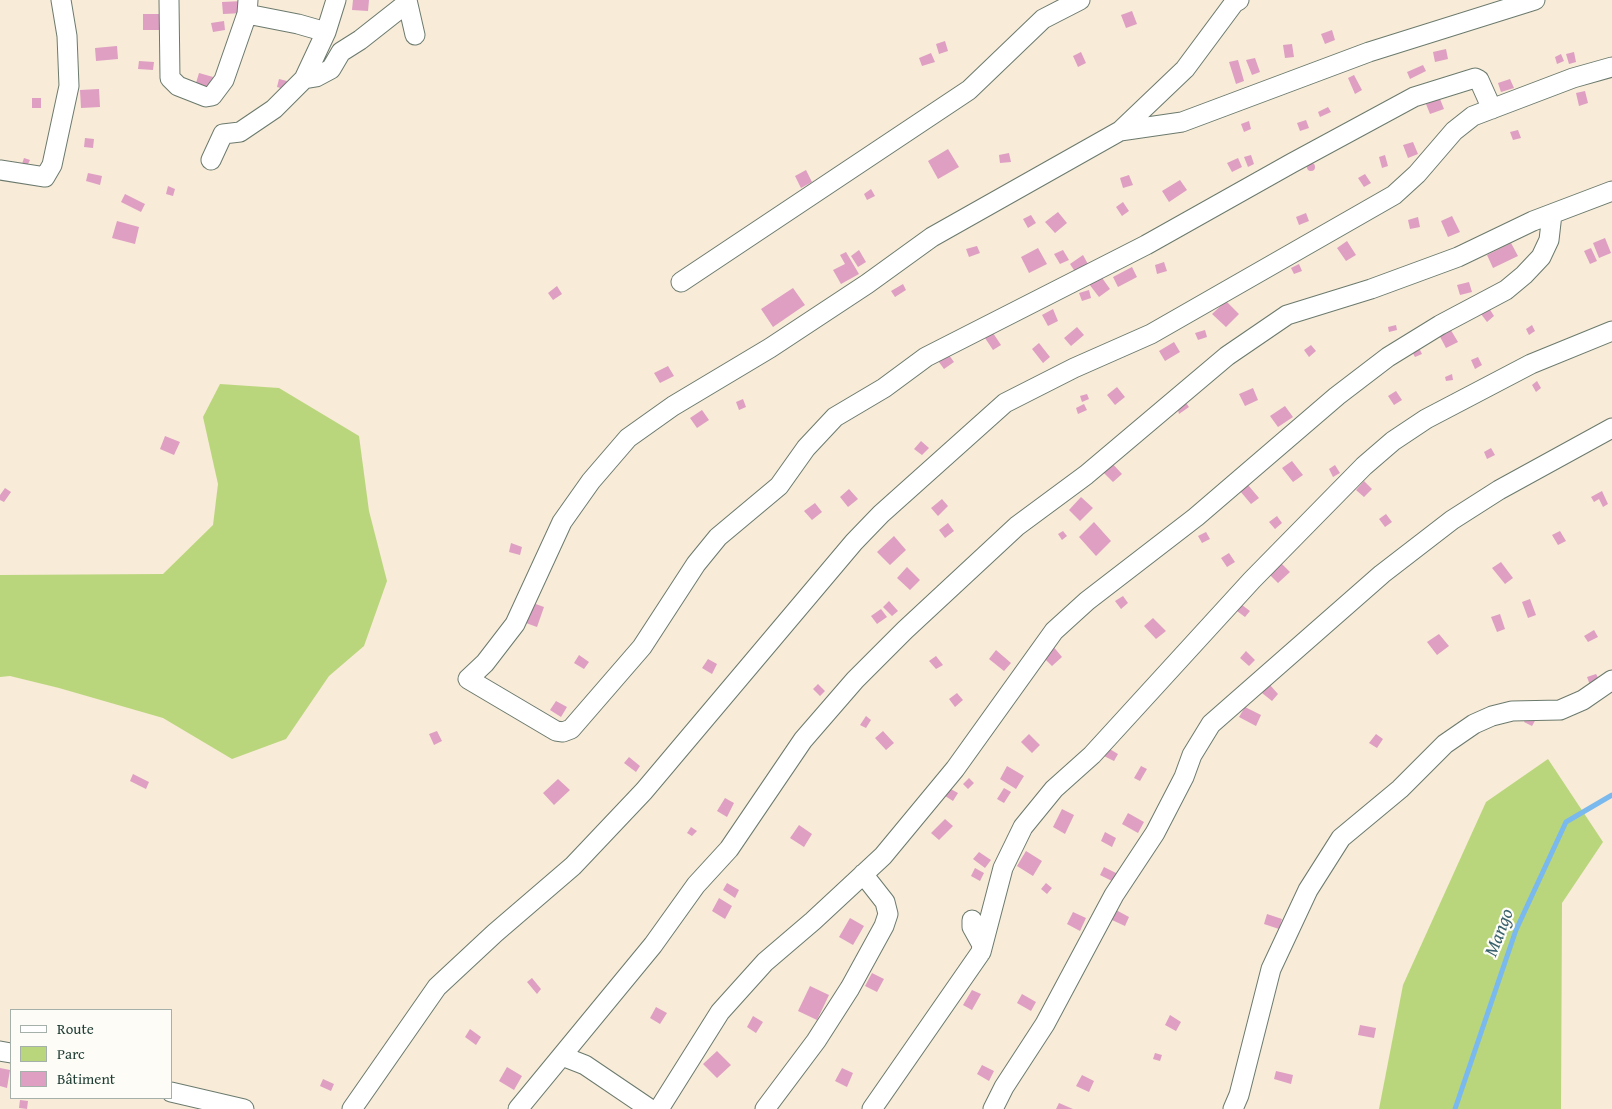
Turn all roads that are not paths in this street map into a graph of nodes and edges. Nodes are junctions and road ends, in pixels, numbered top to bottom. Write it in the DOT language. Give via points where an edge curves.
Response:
graph roads {
  1 [pos="61,0"];
  2 [pos="169,0"];
  3 [pos="336,0"];
  4 [pos="1080,0"];
  5 [pos="1238,0"];
  6 [pos="1535,0"];
  7 [pos="407,2"];
  8 [pos="248,7"];
  9 [pos="326,32"];
  10 [pos="415,35"];
  11 [pos="1612,67"];
  12 [pos="304,79"];
  13 [pos="1492,109"];
  14 [pos="1120,131"];
  15 [pos="211,160"];
  16 [pos="0,170"];
  17 [pos="1612,191"];
  18 [pos="1552,214"];
  19 [pos="681,282"];
  20 [pos="1612,331"];
  21 [pos="1612,428"];
  22 [pos="1612,680"];
  23 [pos="863,874"];
  24 [pos="972,920"];
  25 [pos="981,952"];
  26 [pos="562,1056"];
  27 [pos="172,1092"];
  28 [pos="244,1109"];
  29 [pos="352,1109"];
  30 [pos="518,1109"];
  31 [pos="650,1109"];
  32 [pos="660,1109"];
  33 [pos="765,1109"];
  34 [pos="872,1109"];
  35 [pos="993,1109"];
  36 [pos="1233,1109"];
  1 -- 16 [label="street" via="67,36 69,86 52,165 45,177"];
  2 -- 8 [label="street" via="170,78 178,86 206,97 212,96 221,85"];
  3 -- 9 [label="street"];
  4 -- 19 [label="street" via="1043,19 969,90"];
  5 -- 14 [label="street" via="1185,69"];
  6 -- 14 [label="street" via="1368,52 1182,122"];
  7 -- 10 [label="street"];
  7 -- 12 [label="street" via="341,52 331,69"];
  8 -- 9 [label="street"];
  9 -- 12 [label="street"];
  11 -- 13 [label="street" via="1573,78"];
  12 -- 15 [label="street" via="274,109 240,132 223,134"];
  13 -- 14 [label="street" via="1479,80 1475,78 1414,98 1292,162 1146,245 926,357 884,388 835,417 806,448 779,486 713,543 642,647 571,729 556,731 468,679 485,663 515,624 562,522 591,481 628,438 672,406 770,348 867,284 932,237"];
  13 -- 29 [label="street" via="1473,116 1454,131 1394,195 1151,334 1005,403 854,542 644,791 573,866 437,987"];
  17 -- 18 [label="street"];
  18 -- 23 [label="street" via="1549,240 1541,257 1518,280 1388,357 1054,630 955,769 883,856"];
  18 -- 26 [label="street" via="1458,257 1287,315 1227,356 1086,475 1017,526 855,680 803,740 729,849 696,885 653,945"];
  20 -- 25 [label="street" via="1531,364 1426,419 1364,466 1252,580 1023,827 1003,868"];
  21 -- 35 [label="street" via="1499,490 1452,520 1382,574 1211,724 1192,755 1155,833 1114,895 1044,1024"];
  22 -- 36 [label="street" via="1583,700 1560,710 1512,711 1474,724 1445,744 1400,789 1342,838 1308,890 1271,969"];
  23 -- 32 [label="street" via="765,962 720,1012"];
  23 -- 33 [label="street" via="886,902 888,914 884,926 835,1010"];
  24 -- 25 [label="street" via="974,932 982,945"];
  25 -- 34 [label="street"];
  26 -- 30 [label="street"];
  26 -- 31 [label="street" via="585,1065"];
  27 -- 28 [label="street"];
}
